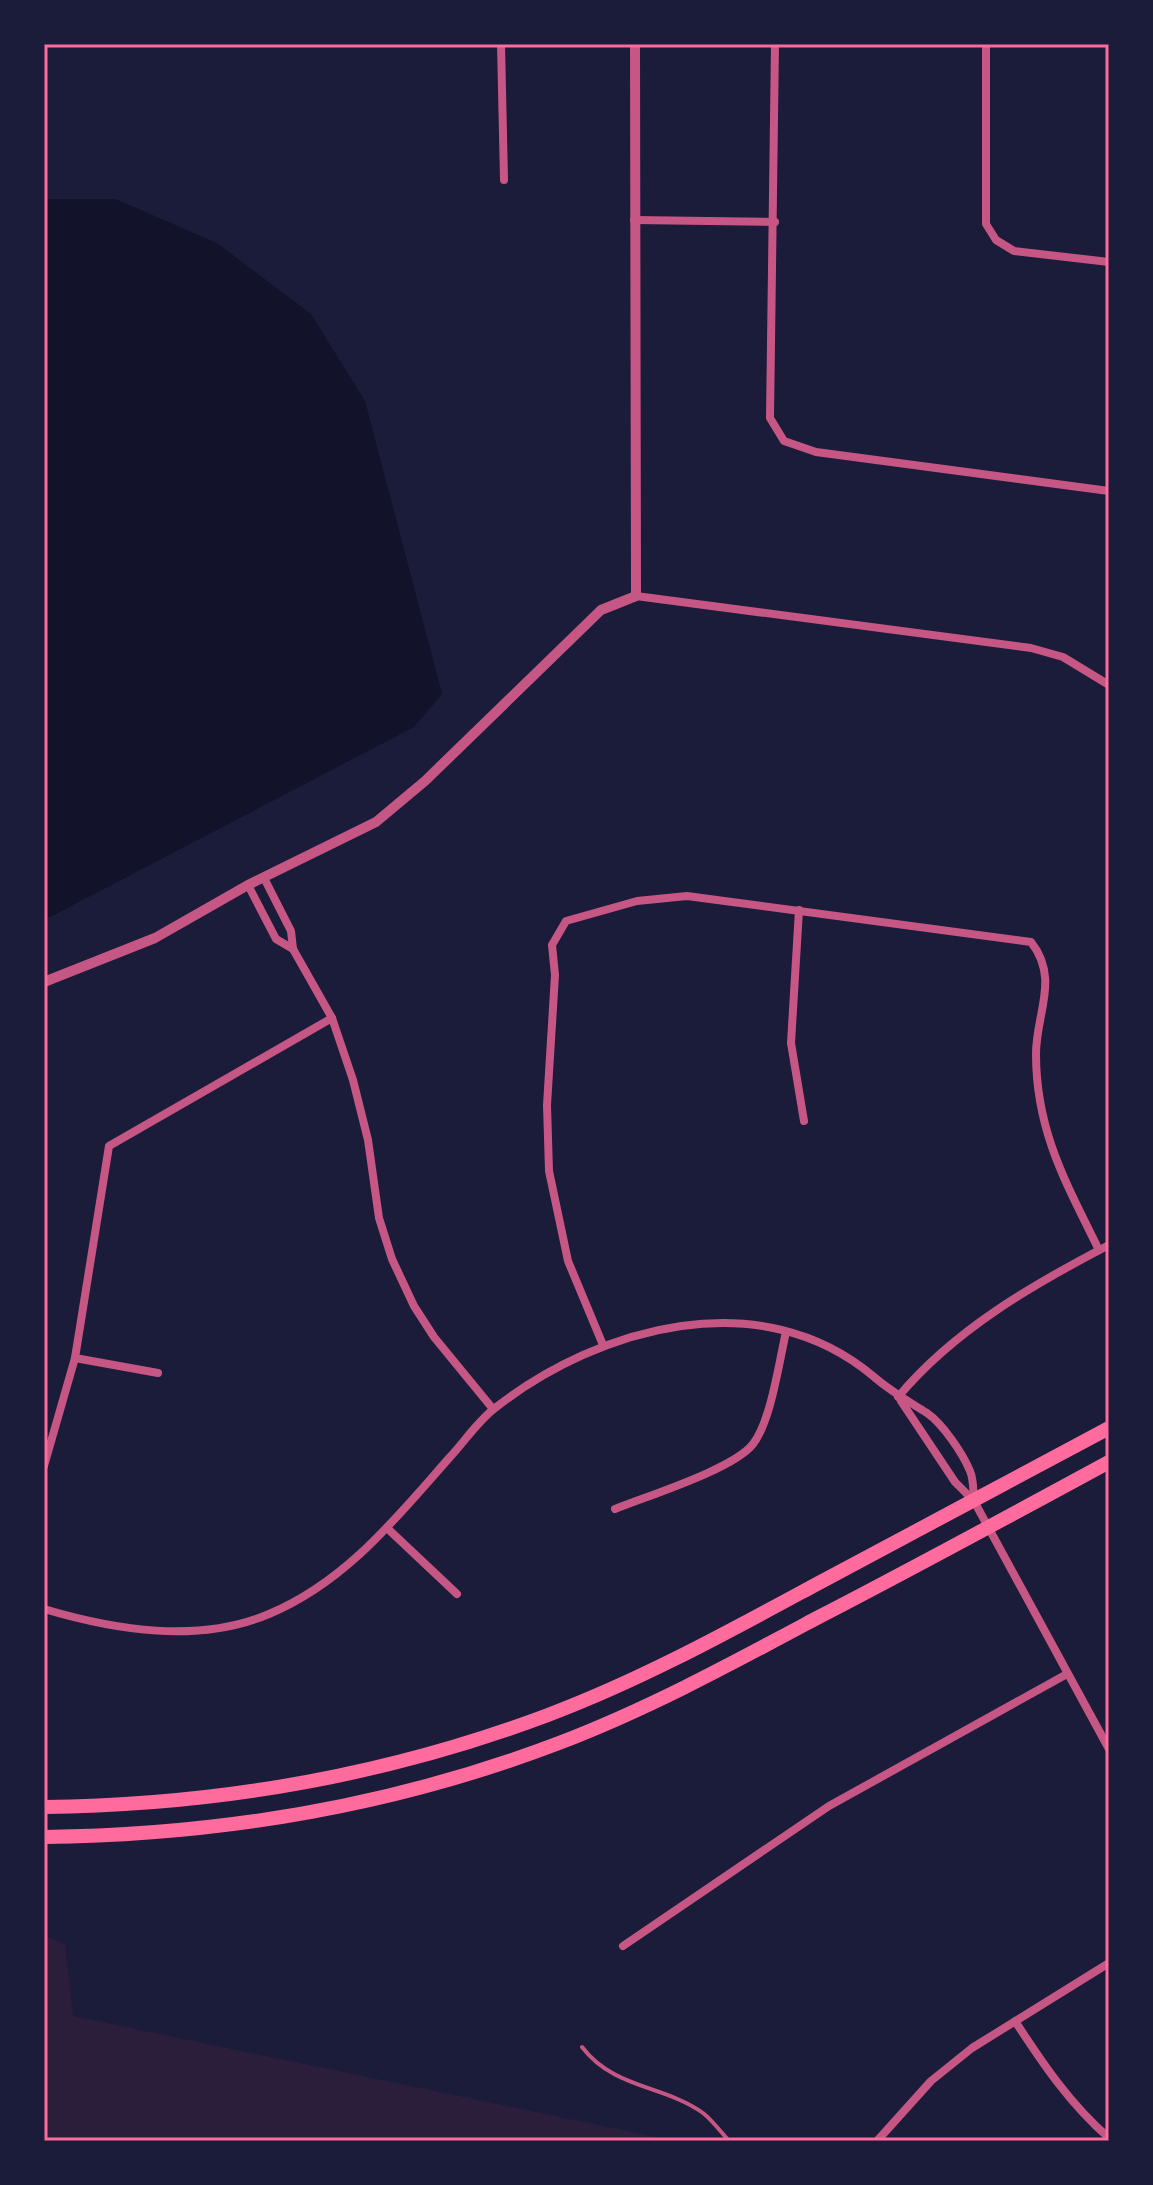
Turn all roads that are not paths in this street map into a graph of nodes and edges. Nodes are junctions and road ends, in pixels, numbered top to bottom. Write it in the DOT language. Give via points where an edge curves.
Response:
graph roads {
  1 [pos="501,44"];
  2 [pos="635,44"];
  3 [pos="775,44"];
  4 [pos="986,44"];
  5 [pos="504,180"];
  6 [pos="634,220"];
  7 [pos="775,222"];
  8 [pos="1109,262"];
  9 [pos="1109,491"];
  10 [pos="636,596"];
  11 [pos="1109,685"];
  12 [pos="264,878"];
  13 [pos="248,885"];
  14 [pos="799,910"];
  15 [pos="293,949"];
  16 [pos="44,982"];
  17 [pos="332,1018"];
  18 [pos="804,1121"];
  19 [pos="1109,1245"];
  20 [pos="1099,1250"];
  21 [pos="786,1332"];
  22 [pos="603,1345"];
  23 [pos="75,1358"];
  24 [pos="158,1373"];
  25 [pos="898,1397"];
  26 [pos="493,1409"];
  27 [pos="1109,1428"];
  28 [pos="1109,1462"];
  29 [pos="44,1466"];
  30 [pos="974,1501"];
  31 [pos="615,1509"];
  32 [pos="989,1527"];
  33 [pos="387,1528"];
  34 [pos="457,1594"];
  35 [pos="44,1609"];
  36 [pos="1067,1674"];
  37 [pos="1109,1749"];
  38 [pos="44,1807"];
  39 [pos="44,1837"];
  40 [pos="623,1946"];
  41 [pos="1109,1963"];
  42 [pos="1015,2021"];
  43 [pos="582,2047"];
  44 [pos="1109,2138"];
  45 [pos="729,2141"];
  46 [pos="877,2141"];
  1 -- 5 [label="street"];
  2 -- 6 [label="street"];
  3 -- 7 [label="street"];
  4 -- 8 [label="street" via="986,224 996,240 1014,251"];
  6 -- 7 [label="street"];
  6 -- 10 [label="street"];
  7 -- 9 [label="street" via="770,418 784,441 816,452"];
  10 -- 11 [label="street" via="1031,648 1063,657"];
  10 -- 12 [label="street" via="601,610 403,802 376,822"];
  12 -- 13 [label="street"];
  12 -- 15 [label="street" via="291,931"];
  13 -- 15 [label="street" via="276,939"];
  13 -- 16 [label="street" via="155,938"];
  14 -- 18 [label="street" via="791,1043"];
  14 -- 20 [label="street" via="1031,942 1044,958 1046,982 1036,1051 1043,1128"];
  14 -- 22 [label="street" via="687,896 637,901 566,921 552,945 549,1171 568,1261"];
  15 -- 17 [label="street"];
  17 -- 23 [label="street" via="109,1146"];
  17 -- 26 [label="street" via="368,1140 379,1218 392,1259 434,1337"];
  19 -- 20 [label="street"];
  20 -- 25 [label="street" via="971,1328 925,1365"];
  21 -- 22 [label="street" via="709,1322 653,1329"];
  21 -- 25 [label="street" via="818,1340 856,1362"];
  21 -- 31 [label="street" via="762,1428 753,1444 736,1460"];
  22 -- 26 [label="street"];
  23 -- 24 [label="street"];
  23 -- 29 [label="street"];
  25 -- 30 [label="street" via="955,1482"];
  25 -- 30 [label="street" via="930,1415 955,1447 971,1473"];
  26 -- 33 [label="street"];
  27 -- 30 [label="main road"];
  28 -- 32 [label="main road"];
  30 -- 32 [label="street"];
  30 -- 38 [label="main road" via="696,1649 548,1715 458,1746 341,1776 231,1795"];
  32 -- 36 [label="street"];
  32 -- 39 [label="main road" via="635,1712 476,1771 304,1815 158,1833"];
  33 -- 34 [label="street"];
  33 -- 35 [label="street" via="359,1558 268,1615 208,1628 157,1631 109,1628"];
  36 -- 37 [label="street"];
  36 -- 40 [label="street" via="829,1806"];
  41 -- 42 [label="street"];
  42 -- 44 [label="street" via="1054,2081"];
  42 -- 46 [label="street" via="931,2081"];
  43 -- 45 [label="lane" via="614,2075 702,2113"];
}
